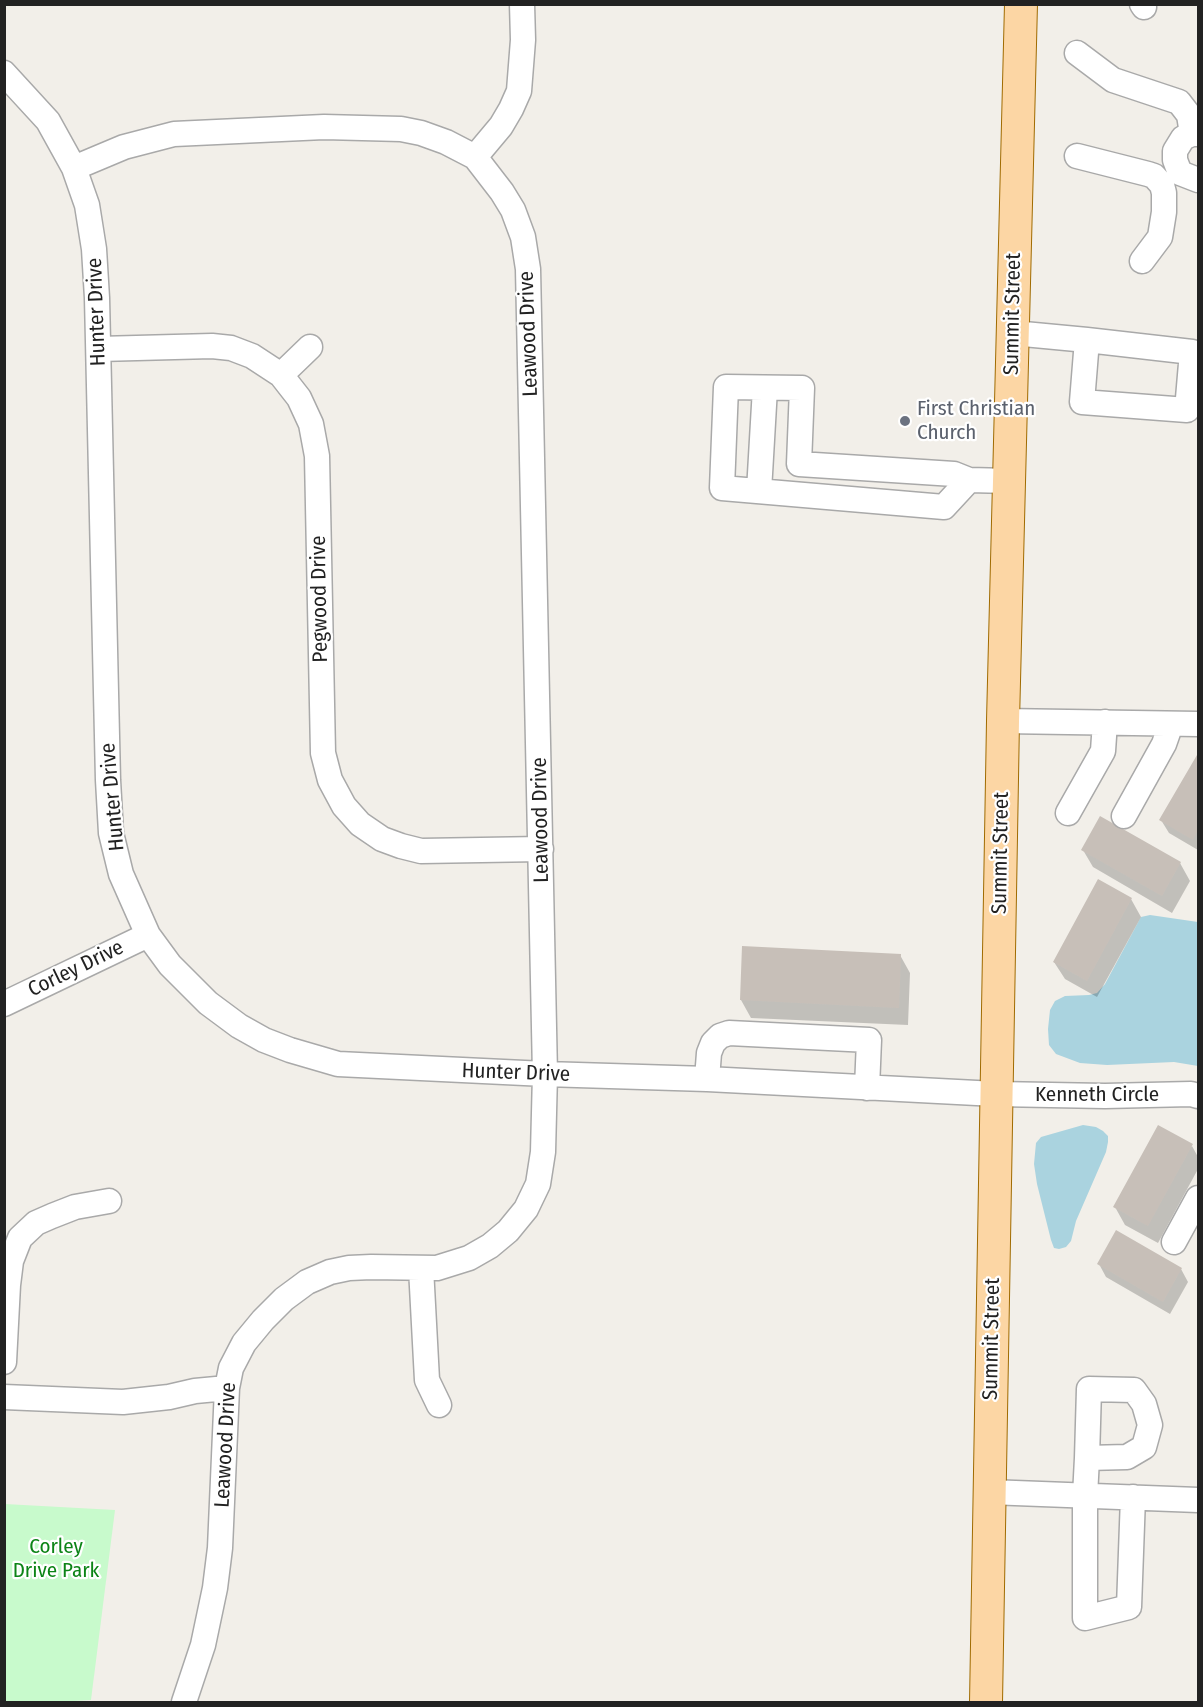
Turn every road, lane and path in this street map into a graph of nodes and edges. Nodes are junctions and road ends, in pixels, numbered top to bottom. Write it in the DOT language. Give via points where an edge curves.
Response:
graph roads {
  1 [pos="522,4"];
  2 [pos="1021,4"];
  3 [pos="1077,53"];
  4 [pos="4,73"];
  5 [pos="1195,134"];
  6 [pos="1077,156"];
  7 [pos="475,158"];
  8 [pos="74,168"];
  9 [pos="1180,180"];
  10 [pos="1142,261"];
  11 [pos="1013,333"];
  12 [pos="1087,340"];
  13 [pos="310,347"];
  14 [pos="99,349"];
  15 [pos="281,375"];
  16 [pos="765,388"];
  17 [pos="760,464"];
  18 [pos="799,464"];
  19 [pos="969,480"];
  20 [pos="1009,481"];
  21 [pos="759,491"];
  22 [pos="1003,721"];
  23 [pos="1105,723"];
  24 [pos="1171,724"];
  25 [pos="1198,724"];
  26 [pos="1068,813"];
  27 [pos="1124,816"];
  28 [pos="541,849"];
  29 [pos="148,935"];
  30 [pos="4,1004"];
  31 [pos="545,1074"];
  32 [pos="707,1079"];
  33 [pos="867,1088"];
  34 [pos="996,1094"];
  35 [pos="1198,1096"];
  36 [pos="1198,1198"];
  37 [pos="109,1201"];
  38 [pos="1174,1242"];
  39 [pos="421,1268"];
  40 [pos="4,1362"];
  41 [pos="227,1388"];
  42 [pos="4,1398"];
  43 [pos="439,1405"];
  44 [pos="1087,1458"];
  45 [pos="989,1492"];
  46 [pos="1085,1496"];
  47 [pos="1133,1497"];
  48 [pos="1198,1500"];
  49 [pos="184,1702"];
  50 [pos="986,1702"];
  1 -- 7 [label="street" via="519,91 501,126"];
  2 -- 11 [label="main road, Summit Street"];
  3 -- 5 [label="street" via="1113,80 1179,102"];
  4 -- 8 [label="street, Hunter Drive" via="48,122"];
  5 -- 9 [label="street" via="1183,138 1175,151"];
  6 -- 9 [label="street"];
  7 -- 8 [label="street, Leawood Drive" via="446,142 401,129 324,128 174,134 124,147"];
  7 -- 28 [label="street, Leawood Drive" via="513,210 528,268"];
  8 -- 14 [label="street, Hunter Drive" via="87,205 94,249"];
  9 -- 10 [label="street" via="1164,193 1160,237"];
  11 -- 12 [label="street"];
  11 -- 20 [label="main road, Summit Street"];
  12 -- 12 [label="street" via="1192,352 1187,410 1082,402"];
  13 -- 15 [label="street"];
  14 -- 15 [label="street, Pegwood Drive" via="231,348"];
  14 -- 29 [label="street, Hunter Drive" via="111,834 121,874"];
  15 -- 28 [label="street, Pegwood Drive" via="299,398 311,424 316,456 323,753 334,789 360,824 401,846 421,850"];
  16 -- 17 [label="street"];
  16 -- 18 [label="street" via="802,388"];
  16 -- 21 [label="street" via="726,387 722,488"];
  17 -- 18 [label="street"];
  17 -- 21 [label="street"];
  18 -- 19 [label="street" via="954,474"];
  19 -- 20 [label="street"];
  19 -- 21 [label="street" via="944,507"];
  20 -- 22 [label="main road, Summit Street"];
  22 -- 23 [label="street"];
  22 -- 34 [label="main road, Summit Street"];
  23 -- 24 [label="street"];
  23 -- 26 [label="street" via="1103,750"];
  24 -- 25 [label="street"];
  24 -- 27 [label="street"];
  28 -- 31 [label="street, Leawood Drive"];
  29 -- 30 [label="street, Corley Drive"];
  29 -- 31 [label="street, Hunter Drive" via="170,965 208,1003 264,1040 290,1050 338,1064"];
  31 -- 32 [label="street, Hunter Drive"];
  31 -- 39 [label="street, Leawood Drive" via="543,1152 538,1184 526,1209 508,1231 469,1258 437,1268"];
  32 -- 33 [label="street, Hunter Drive"];
  32 -- 33 [label="street" via="713,1043 729,1033 869,1040"];
  33 -- 34 [label="street, Hunter Drive"];
  34 -- 35 [label="street, Kenneth Circle"];
  34 -- 45 [label="main road, Summit Street"];
  36 -- 38 [label="street"];
  37 -- 40 [label="street" via="51,1216 20,1238 11,1261"];
  39 -- 41 [label="street, Leawood Drive" via="349,1268 307,1282 262,1320 244,1343 231,1368"];
  39 -- 43 [label="street" via="427,1380"];
  41 -- 42 [label="street" via="123,1402"];
  41 -- 49 [label="street, Leawood Drive" via="215,1588 203,1645"];
  44 -- 44 [label="street" via="1127,1458 1144,1447 1150,1425 1144,1404 1134,1390 1089,1389"];
  44 -- 46 [label="street"];
  45 -- 46 [label="street"];
  45 -- 50 [label="main road, Summit Street"];
  46 -- 47 [label="street"];
  46 -- 47 [label="street" via="1085,1618 1129,1608"];
  47 -- 48 [label="street"];
}
